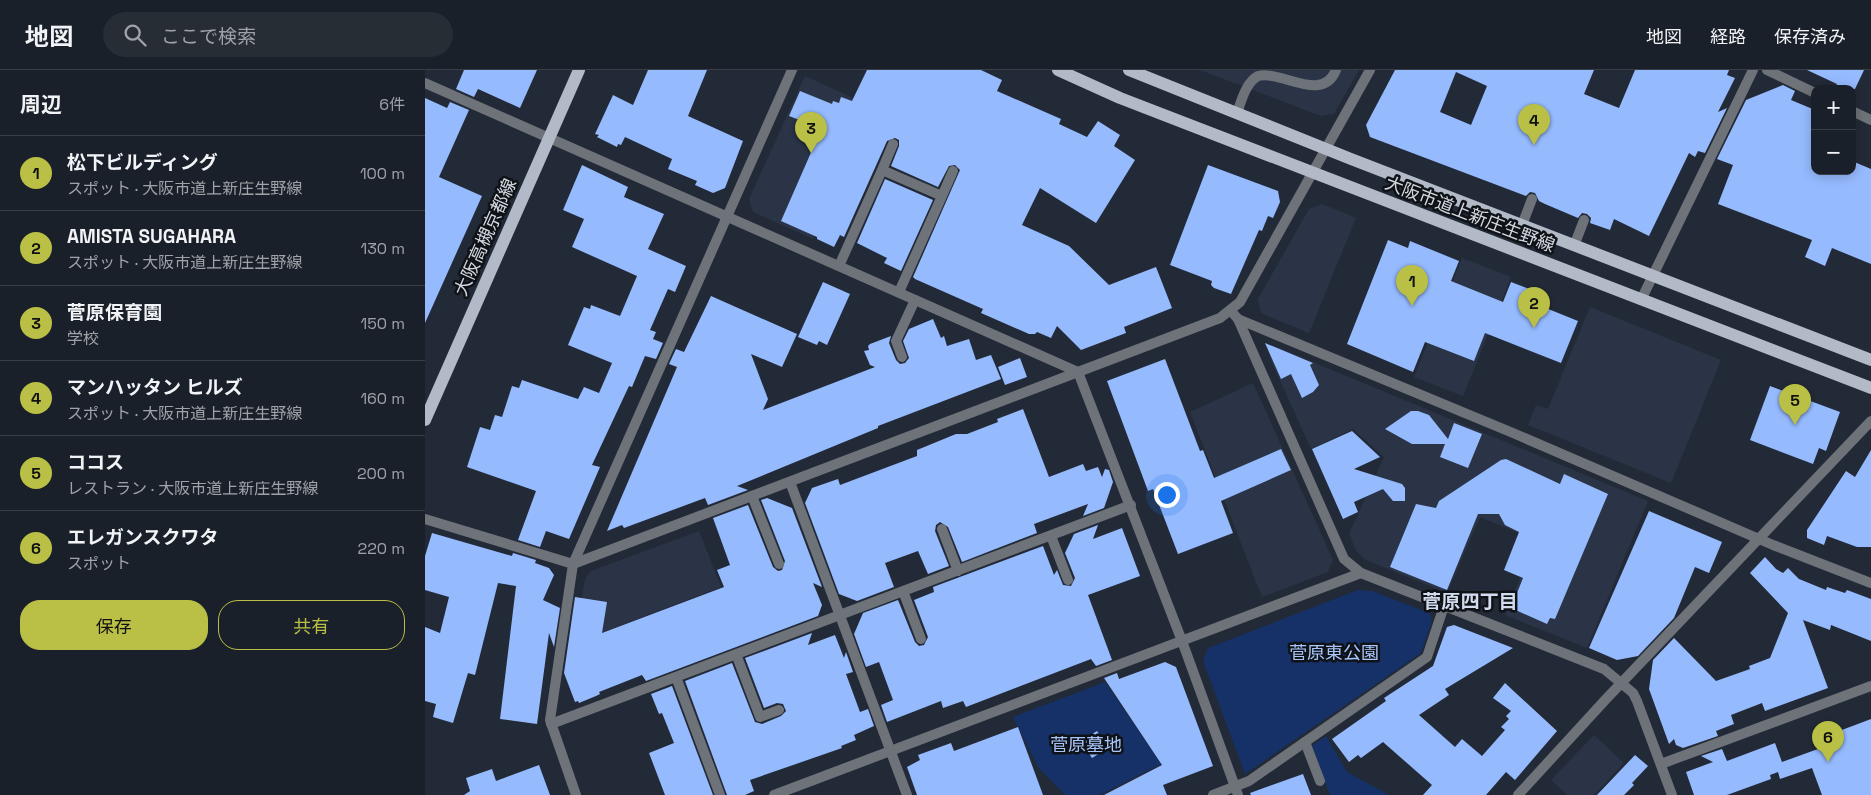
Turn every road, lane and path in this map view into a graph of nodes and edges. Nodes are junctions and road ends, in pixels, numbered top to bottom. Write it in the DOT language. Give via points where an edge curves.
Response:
graph roads {
  1 [pos="579,70"];
  2 [pos="792,70"];
  3 [pos="1058,70"];
  4 [pos="1129,70"];
  5 [pos="1336,70"];
  6 [pos="1370,70"];
  7 [pos="1753,70"];
  8 [pos="1767,70"];
  9 [pos="1286,72"];
  10 [pos="425,83"];
  11 [pos="1811,91"];
  12 [pos="1237,113"];
  13 [pos="1856,113"];
  14 [pos="1871,120"];
  15 [pos="548,136"];
  16 [pos="893,144"];
  17 [pos="1326,149"];
  18 [pos="882,170"];
  19 [pos="953,171"];
  20 [pos="1313,172"];
  21 [pos="942,196"];
  22 [pos="1533,199"];
  23 [pos="727,216"];
  24 [pos="1584,220"];
  25 [pos="1522,225"];
  26 [pos="1574,246"];
  27 [pos="839,266"];
  28 [pos="1651,276"];
  29 [pos="899,292"];
  30 [pos="915,300"];
  31 [pos="1641,300"];
  32 [pos="1234,315"];
  33 [pos="902,357"];
  34 [pos="1871,360"];
  35 [pos="1079,372"];
  36 [pos="1871,388"];
  37 [pos="425,420"];
  38 [pos="1871,421"];
  39 [pos="790,482"];
  40 [pos="752,496"];
  41 [pos="1131,505"];
  42 [pos="425,519"];
  43 [pos="942,529"];
  44 [pos="1051,536"];
  45 [pos="1759,539"];
  46 [pos="573,564"];
  47 [pos="779,564"];
  48 [pos="958,571"];
  49 [pos="1361,573"];
  50 [pos="1068,580"];
  51 [pos="1871,583"];
  52 [pos="903,591"];
  53 [pos="1444,606"];
  54 [pos="839,615"];
  55 [pos="921,639"];
  56 [pos="1182,641"];
  57 [pos="736,654"];
  58 [pos="676,677"];
  59 [pos="1621,683"];
  60 [pos="1871,686"];
  61 [pos="779,710"];
  62 [pos="551,724"];
  63 [pos="1305,742"];
  64 [pos="890,751"];
  65 [pos="1661,764"];
  66 [pos="1319,781"];
  67 [pos="1236,791"];
  68 [pos="576,795"];
  69 [pos="720,795"];
  70 [pos="774,795"];
  71 [pos="907,795"];
  72 [pos="1213,795"];
  73 [pos="1518,795"];
  74 [pos="1672,795"];
  1 -- 15 [label="main road, 大阪高槻京都線"];
  2 -- 23 [label="street"];
  3 -- 20 [label="main road, 大阪市道上新庄生野線" via="1120,98"];
  4 -- 12 [label="main road, 大阪市道上新庄生野線"];
  5 -- 9 [label="street" via="1334,76 1322,84 1301,82"];
  6 -- 17 [label="street"];
  7 -- 28 [label="street"];
  8 -- 11 [label="street"];
  9 -- 12 [label="street" via="1258,76 1248,88"];
  10 -- 15 [label="street"];
  12 -- 17 [label="main road, 大阪市道上新庄生野線"];
  13 -- 14 [label="street"];
  15 -- 23 [label="street"];
  15 -- 37 [label="main road, 大阪高槻京都線"];
  16 -- 18 [label="street"];
  17 -- 20 [label="street"];
  17 -- 25 [label="main road, 大阪市道上新庄生野線"];
  18 -- 21 [label="street"];
  18 -- 27 [label="street"];
  19 -- 21 [label="street"];
  20 -- 31 [label="main road, 大阪市道上新庄生野線"];
  20 -- 32 [label="street"];
  21 -- 29 [label="street"];
  22 -- 25 [label="street"];
  23 -- 27 [label="street"];
  23 -- 46 [label="street"];
  24 -- 26 [label="street"];
  25 -- 26 [label="main road, 大阪市道上新庄生野線"];
  26 -- 28 [label="main road, 大阪市道上新庄生野線"];
  27 -- 29 [label="street"];
  28 -- 31 [label="street"];
  28 -- 34 [label="main road, 大阪市道上新庄生野線"];
  29 -- 30 [label="street"];
  30 -- 33 [label="street" via="896,341"];
  30 -- 35 [label="street"];
  31 -- 36 [label="main road, 大阪市道上新庄生野線"];
  32 -- 35 [label="street"];
  32 -- 45 [label="street"];
  32 -- 49 [label="street" via="1344,559"];
  35 -- 39 [label="street"];
  35 -- 41 [label="street"];
  38 -- 45 [label="street"];
  39 -- 40 [label="street"];
  39 -- 54 [label="street"];
  40 -- 46 [label="street"];
  40 -- 47 [label="street"];
  41 -- 44 [label="street"];
  41 -- 56 [label="street"];
  42 -- 46 [label="street"];
  43 -- 48 [label="street"];
  44 -- 48 [label="street"];
  44 -- 50 [label="street"];
  45 -- 51 [label="street"];
  45 -- 59 [label="street"];
  46 -- 62 [label="street"];
  48 -- 52 [label="street"];
  49 -- 53 [label="street"];
  49 -- 56 [label="street"];
  52 -- 54 [label="street"];
  52 -- 55 [label="street"];
  53 -- 59 [label="street" via="1604,669"];
  53 -- 63 [label="street" via="1427,657"];
  54 -- 57 [label="street"];
  54 -- 64 [label="street"];
  56 -- 64 [label="street"];
  56 -- 67 [label="street"];
  57 -- 58 [label="street"];
  57 -- 61 [label="street" via="760,717"];
  58 -- 62 [label="street"];
  58 -- 69 [label="street"];
  59 -- 65 [label="street" via="1637,701"];
  59 -- 73 [label="street"];
  60 -- 65 [label="street"];
  62 -- 68 [label="street"];
  63 -- 66 [label="street"];
  63 -- 67 [label="street"];
  64 -- 70 [label="street"];
  64 -- 71 [label="street"];
  65 -- 74 [label="street"];
  67 -- 72 [label="street"];
}
